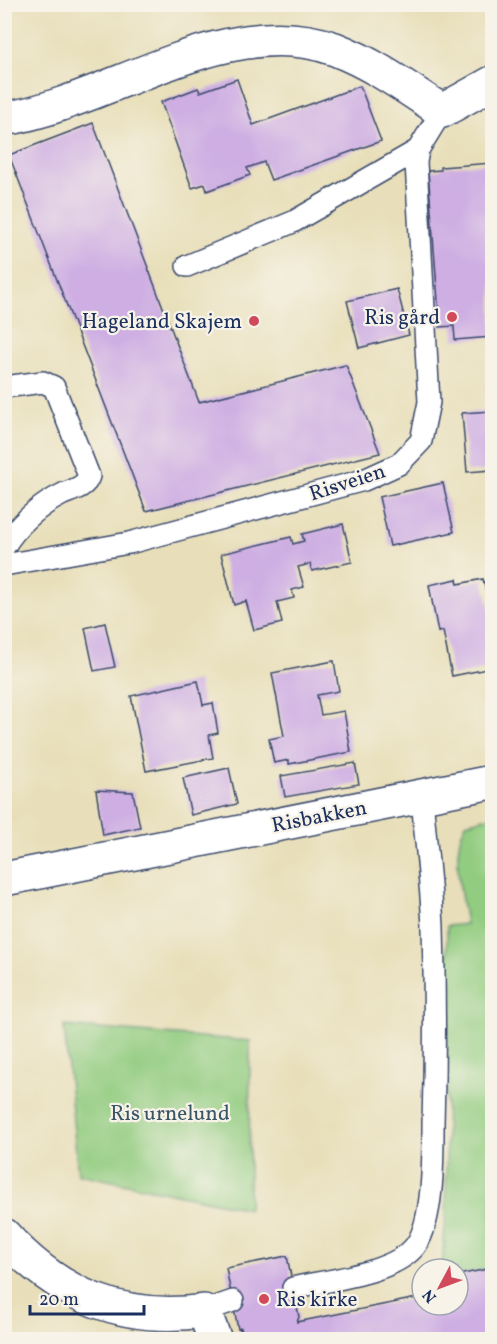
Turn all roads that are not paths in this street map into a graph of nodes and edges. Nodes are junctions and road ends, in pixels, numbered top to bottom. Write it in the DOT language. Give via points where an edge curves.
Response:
graph roads {
  1 [pos="492,83"];
  2 [pos="442,111"];
  3 [pos="4,119"];
  4 [pos="417,150"];
  5 [pos="187,266"];
  6 [pos="4,387"];
  7 [pos="4,547"];
  8 [pos="4,565"];
  9 [pos="492,782"];
  10 [pos="422,795"];
  11 [pos="4,879"];
  12 [pos="5,1237"];
  13 [pos="293,1288"];
  14 [pos="217,1317"];
  1 -- 2 [label="street"];
  2 -- 3 [label="street" via="374,66 334,49 271,39 191,57"];
  2 -- 4 [label="lane"];
  4 -- 5 [label="lane" via="293,222"];
  4 -- 8 [label="lane, Risveien" via="429,402 421,441 399,464 364,480 173,532"];
  6 -- 7 [label="lane" via="43,382 54,387 89,476 83,485 54,499 27,520"];
  9 -- 10 [label="street, Risbakken"];
  10 -- 11 [label="street, Risbakken"];
  10 -- 13 [label="lane" via="433,928 435,1019 432,1182 424,1221 416,1244 381,1268"];
  12 -- 14 [label="street" via="60,1284 104,1306 169,1316"];
}
